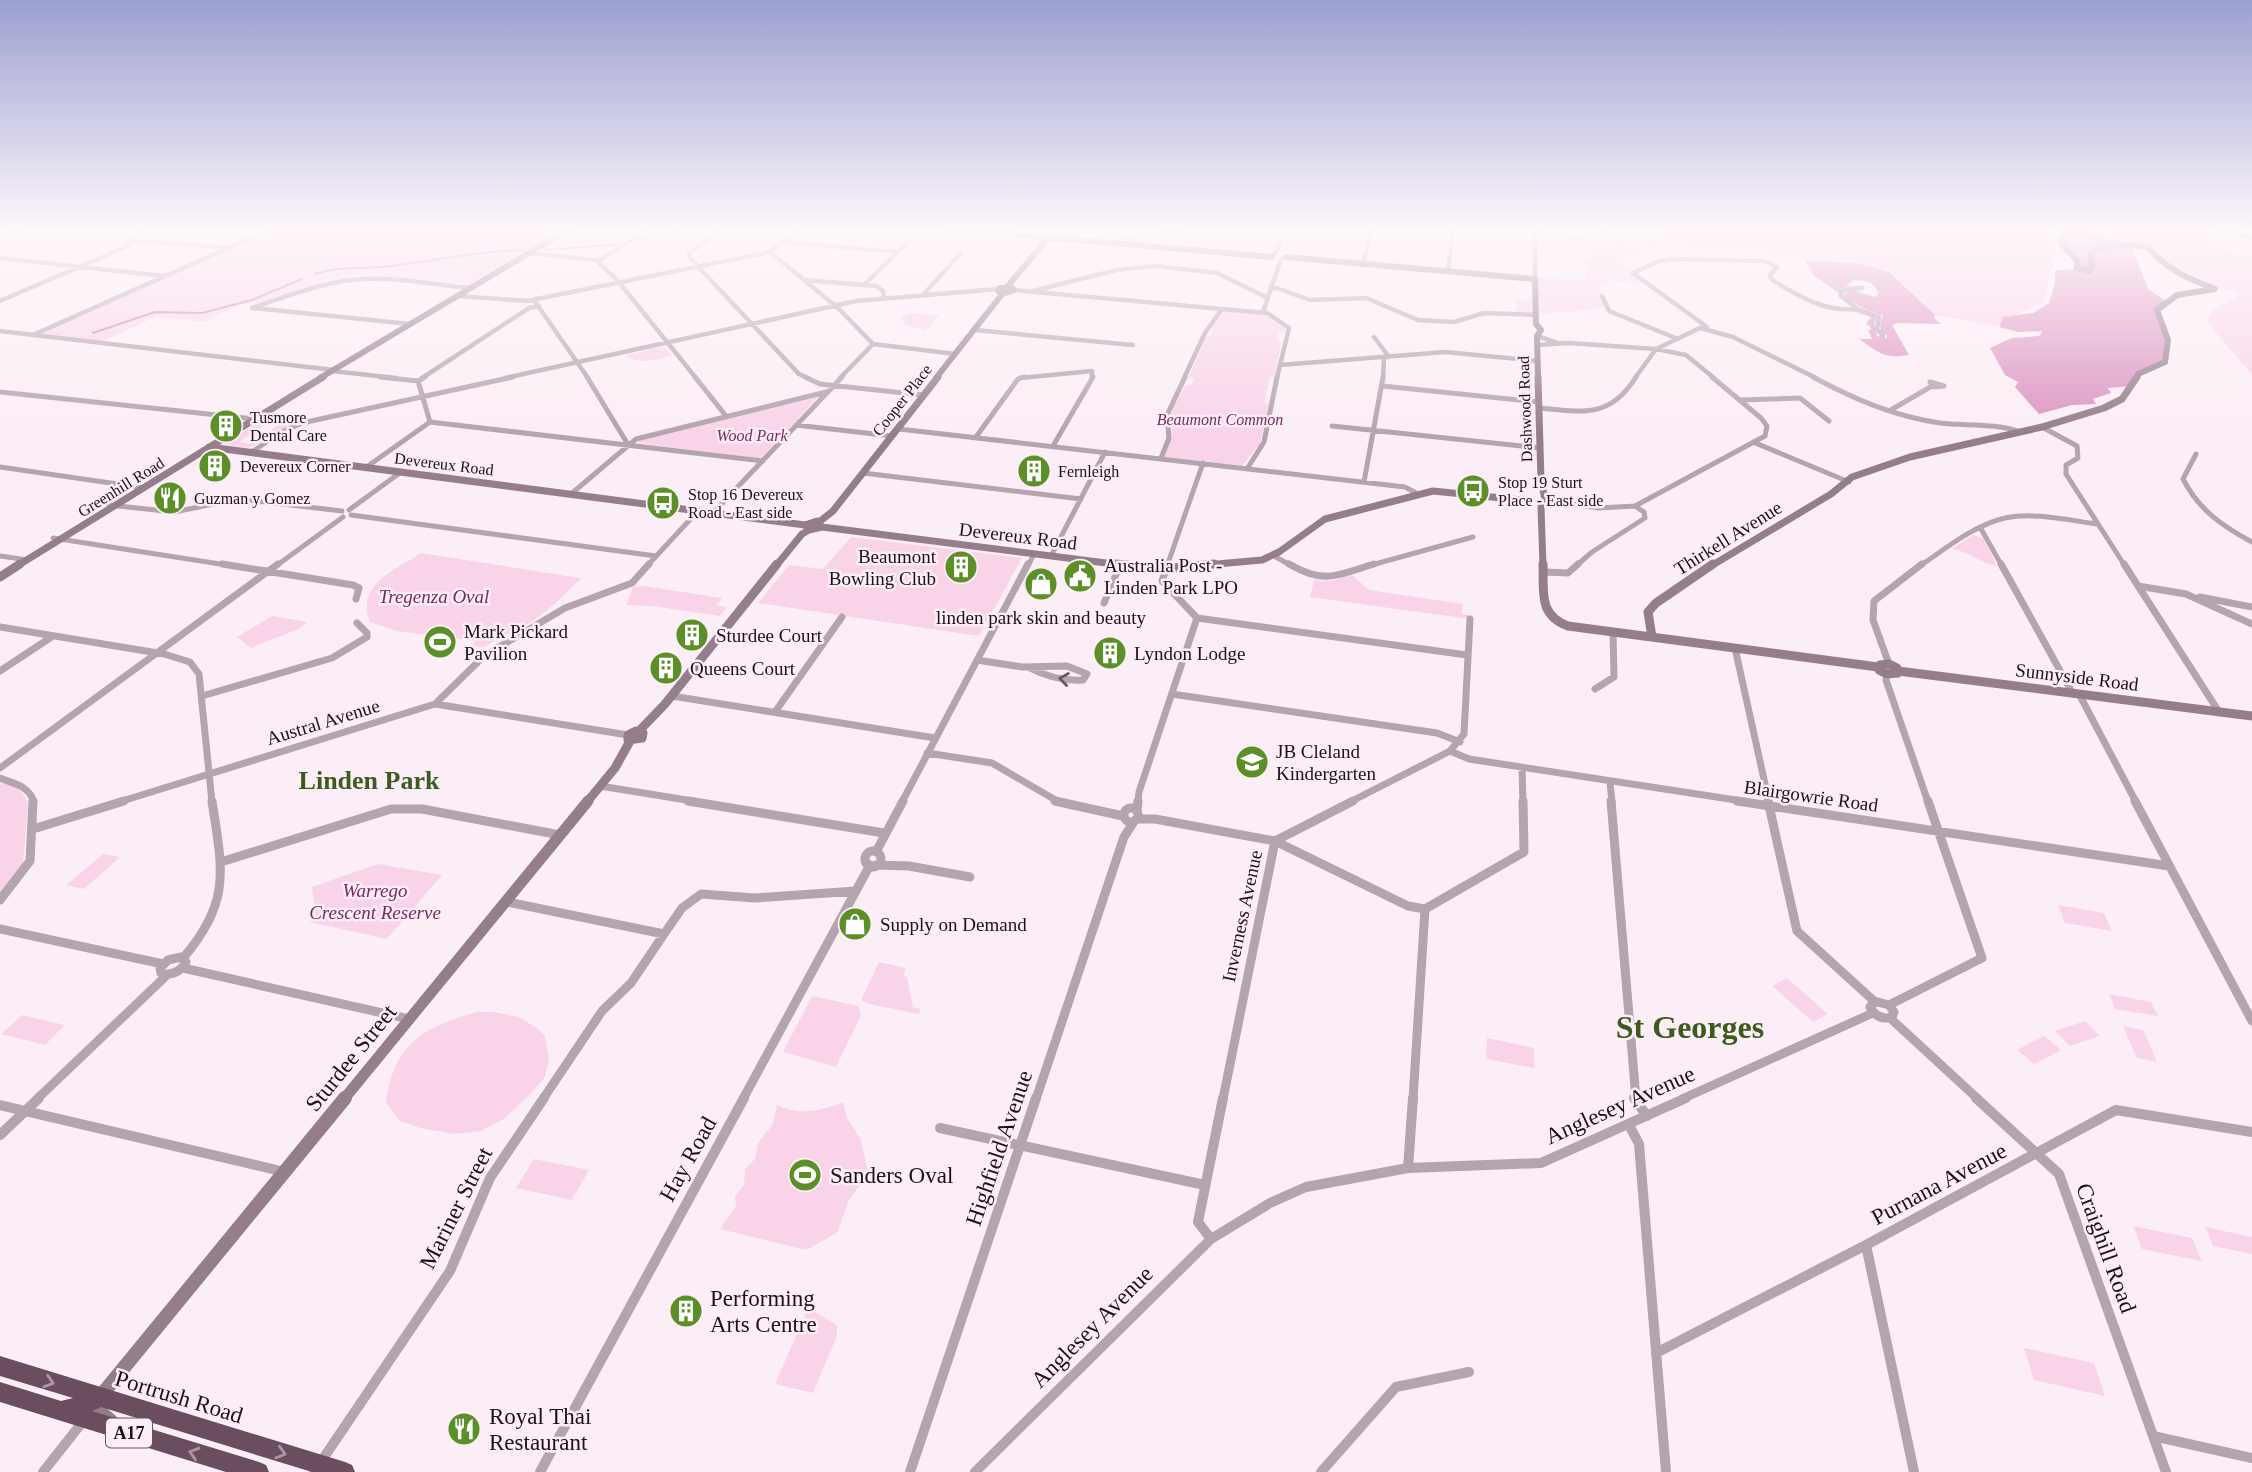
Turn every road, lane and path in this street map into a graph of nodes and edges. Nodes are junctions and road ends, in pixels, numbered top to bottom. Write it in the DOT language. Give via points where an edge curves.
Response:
graph roads {
  1 [pos="1602,296"];
  2 [pos="118,297"];
  3 [pos="285,297"];
  4 [pos="457,297"];
  5 [pos="464,297"];
  6 [pos="550,297"];
  7 [pos="631,297"];
  8 [pos="727,297"];
  9 [pos="824,297"];
  10 [pos="909,297"];
  11 [pos="1001,297"];
  12 [pos="1093,297"];
  13 [pos="1266,297"];
  14 [pos="1297,297"];
  15 [pos="1536,297"];
  16 [pos="1665,297"];
  17 [pos="1800,297"];
  18 [pos="1842,297"];
  19 [pos="2174,297"];
  20 [pos="884,298"];
  21 [pos="534,300"];
  22 [pos="539,306"];
  23 [pos="836,307"];
  24 [pos="1222,309"];
  25 [pos="1858,309"];
  26 [pos="1263,312"];
  27 [pos="1536,315"];
  28 [pos="410,324"];
  29 [pos="753,324"];
  30 [pos="1707,328"];
  31 [pos="975,330"];
  32 [pos="0,331"];
  33 [pos="32,335"];
  34 [pos="1537,336"];
  35 [pos="1882,336"];
  36 [pos="1374,337"];
  37 [pos="1679,339"];
  38 [pos="668,343"];
  39 [pos="1558,343"];
  40 [pos="873,344"];
  41 [pos="1133,345"];
  42 [pos="1537,345"];
  43 [pos="1656,349"];
  44 [pos="956,354"];
  45 [pos="1386,357"];
  46 [pos="1538,361"];
  47 [pos="579,363"];
  48 [pos="1280,365"];
  49 [pos="333,371"];
  50 [pos="418,381"];
  51 [pos="832,385"];
  52 [pos="1382,386"];
  53 [pos="1932,386"];
  54 [pos="0,392"];
  55 [pos="825,392"];
  56 [pos="923,395"];
  57 [pos="421,398"];
  58 [pos="1741,400"];
  59 [pos="1539,405"];
  60 [pos="1889,411"];
  61 [pos="726,416"];
  62 [pos="255,419"];
  63 [pos="1829,421"];
  64 [pos="430,422"];
  65 [pos="796,425"];
  66 [pos="1332,426"];
  67 [pos="2042,427"];
  68 [pos="899,429"];
  69 [pos="1374,431"];
  70 [pos="2021,432"];
  71 [pos="892,436"];
  72 [pos="976,437"];
  73 [pos="1761,438"];
  74 [pos="1754,442"];
  75 [pos="627,443"];
  76 [pos="1053,446"];
  77 [pos="208,447"];
  78 [pos="1540,448"];
  79 [pos="1778,451"];
  80 [pos="1105,452"];
  81 [pos="250,453"];
  82 [pos="2196,454"];
  83 [pos="1161,458"];
  84 [pos="763,461"];
  85 [pos="1203,464"];
  86 [pos="0,467"];
  87 [pos="10,468"];
  88 [pos="365,468"];
  89 [pos="1247,469"];
  90 [pos="401,472"];
  91 [pos="863,473"];
  92 [pos="0,474"];
  93 [pos="1541,481"];
  94 [pos="1849,481"];
  95 [pos="1364,482"];
  96 [pos="143,487"];
  97 [pos="571,494"];
  98 [pos="1418,494"];
  99 [pos="1081,499"];
  100 [pos="1532,499"];
  101 [pos="1545,502"];
  102 [pos="113,505"];
  103 [pos="1635,506"];
  104 [pos="698,511"];
  105 [pos="346,513"];
  106 [pos="713,513"];
  107 [pos="821,524"];
  108 [pos="2097,524"];
  109 [pos="1980,527"];
  110 [pos="807,528"];
  111 [pos="1473,537"];
  112 [pos="58,539"];
  113 [pos="2252,542"];
  114 [pos="1034,554"];
  115 [pos="0,555"];
  116 [pos="656,556"];
  117 [pos="1051,556"];
  118 [pos="1274,556"];
  119 [pos="24,559"];
  120 [pos="1120,565"];
  121 [pos="1165,569"];
  122 [pos="0,570"];
  123 [pos="267,571"];
  124 [pos="1544,572"];
  125 [pos="0,577"];
  126 [pos="2137,586"];
  127 [pos="2186,594"];
  128 [pos="356,599"];
  129 [pos="1104,603"];
  130 [pos="2230,603"];
  131 [pos="2252,607"];
  132 [pos="2228,614"];
  133 [pos="842,617"];
  134 [pos="1197,618"];
  135 [pos="1470,619"];
  136 [pos="357,623"];
  137 [pos="2252,624"];
  138 [pos="0,627"];
  139 [pos="1613,632"];
  140 [pos="53,636"];
  141 [pos="1652,637"];
  142 [pos="1735,648"];
  143 [pos="157,652"];
  144 [pos="1467,655"];
  145 [pos="977,660"];
  146 [pos="1030,668"];
  147 [pos="1888,669"];
  148 [pos="0,671"];
  149 [pos="1595,689"];
  150 [pos="1172,694"];
  151 [pos="2076,694"];
  152 [pos="671,695"];
  153 [pos="202,696"];
  154 [pos="435,704"];
  155 [pos="775,712"];
  156 [pos="2219,712"];
  157 [pos="2252,716"];
  158 [pos="633,736"];
  159 [pos="935,738"];
  160 [pos="1460,742"];
  161 [pos="1450,751"];
  162 [pos="927,753"];
  163 [pos="0,768"];
  164 [pos="1522,768"];
  165 [pos="208,775"];
  166 [pos="0,778"];
  167 [pos="1610,782"];
  168 [pos="600,786"];
  169 [pos="1770,806"];
  170 [pos="1131,815"];
  171 [pos="33,829"];
  172 [pos="1938,831"];
  173 [pos="884,833"];
  174 [pos="560,835"];
  175 [pos="1275,841"];
  176 [pos="879,854"];
  177 [pos="221,862"];
  178 [pos="873,865"];
  179 [pos="909,866"];
  180 [pos="2169,866"];
  181 [pos="970,877"];
  182 [pos="856,891"];
  183 [pos="0,900"];
  184 [pos="506,902"];
  185 [pos="1425,909"];
  186 [pos="0,929"];
  187 [pos="664,934"];
  188 [pos="183,962"];
  189 [pos="163,964"];
  190 [pos="167,975"];
  191 [pos="1874,1001"];
  192 [pos="1889,1005"];
  193 [pos="1873,1013"];
  194 [pos="1890,1018"];
  195 [pos="410,1019"];
  196 [pos="2252,1021"];
  197 [pos="0,1105"];
  198 [pos="25,1111"];
  199 [pos="1647,1116"];
  200 [pos="1629,1125"];
  201 [pos="940,1128"];
  202 [pos="2252,1132"];
  203 [pos="0,1135"];
  204 [pos="1020,1147"];
  205 [pos="2038,1153"];
  206 [pos="1409,1168"];
  207 [pos="285,1172"];
  208 [pos="1205,1185"];
  209 [pos="1211,1239"];
  210 [pos="1866,1245"];
  211 [pos="1656,1353"];
  212 [pos="0,1366"];
  213 [pos="1469,1372"];
  214 [pos="0,1392"];
  215 [pos="99,1398"];
  216 [pos="57,1411"];
  217 [pos="85,1420"];
  218 [pos="136,1435"];
  219 [pos="2153,1436"];
  220 [pos="2252,1458"];
  221 [pos="316,1468"];
  222 [pos="43,1472"];
  223 [pos="259,1472"];
  224 [pos="345,1472"];
  225 [pos="540,1472"];
  226 [pos="910,1472"];
  227 [pos="975,1472"];
  228 [pos="1321,1472"];
  229 [pos="1666,1472"];
  230 [pos="1914,1472"];
  231 [pos="2165,1472"];
  1 -- 37 [label="street" via="1609,311"];
  2 -- 33 [label="street"];
  3 -- 28 [label="street" via="252,308"];
  4 -- 28 [label="street, Greenhill Road"];
  5 -- 21 [label="street"];
  6 -- 21 [label="street"];
  7 -- 38 [label="street"];
  8 -- 29 [label="street"];
  9 -- 23 [label="street"];
  10 -- 20 [label="street"];
  11 -- 31 [label="street, Cooper Place"];
  12 -- 24 [label="street"];
  13 -- 26 [label="street"];
  14 -- 27 [label="street" via="1319,301 1366,298 1418,320 1454,322 1484,313"];
  15 -- 27 [label="street, Dashwood Road"];
  16 -- 30 [label="street"];
  17 -- 25 [label="street" via="1818,307"];
  18 -- 25 [label="street"];
  19 -- 67 [label="street, Thirkell Avenue" via="2160,306 2158,313 2168,340 2165,362 2138,374 2122,399"];
  20 -- 23 [label="street"];
  21 -- 22 [label="street"];
  22 -- 47 [label="street"];
  22 -- 50 [label="street" via="529,308"];
  23 -- 29 [label="street"];
  23 -- 40 [label="street"];
  24 -- 26 [label="street"];
  24 -- 83 [label="street" via="1205,333 1167,415 1169,438"];
  25 -- 35 [label="street" via="1879,317 1877,330"];
  26 -- 48 [label="street" via="1289,328"];
  27 -- 34 [label="street, Dashwood Road" via="1541,330"];
  28 -- 49 [label="street, Greenhill Road"];
  29 -- 38 [label="street"];
  29 -- 51 [label="street" via="799,374"];
  30 -- 37 [label="street"];
  30 -- 60 [label="street"];
  31 -- 41 [label="street"];
  31 -- 44 [label="street, Cooper Place"];
  32 -- 33 [label="street"];
  33 -- 49 [label="street"];
  34 -- 39 [label="street"];
  34 -- 42 [label="street, Dashwood Road"];
  36 -- 45 [label="street"];
  37 -- 43 [label="street"];
  38 -- 47 [label="street"];
  38 -- 61 [label="street"];
  39 -- 42 [label="street"];
  39 -- 43 [label="street"];
  40 -- 44 [label="street"];
  40 -- 51 [label="street"];
  42 -- 46 [label="street, Dashwood Road"];
  43 -- 58 [label="street" via="1686,355"];
  43 -- 59 [label="street" via="1613,405 1587,412"];
  44 -- 56 [label="street, Cooper Place"];
  45 -- 46 [label="street" via="1445,352"];
  45 -- 48 [label="street"];
  45 -- 52 [label="street"];
  46 -- 59 [label="street, Dashwood Road"];
  47 -- 57 [label="street"];
  47 -- 75 [label="street"];
  48 -- 89 [label="street" via="1263,445"];
  49 -- 50 [label="street"];
  49 -- 62 [label="street, Greenhill Road"];
  50 -- 57 [label="street"];
  51 -- 55 [label="street"];
  51 -- 56 [label="street"];
  52 -- 59 [label="street"];
  52 -- 69 [label="street"];
  53 -- 60 [label="street"];
  54 -- 62 [label="street"];
  55 -- 61 [label="street"];
  55 -- 65 [label="street"];
  56 -- 68 [label="street, Cooper Place"];
  57 -- 64 [label="street"];
  57 -- 81 [label="street" via="296,426"];
  58 -- 63 [label="street" via="1800,398"];
  58 -- 73 [label="street" via="1766,423 1768,432"];
  59 -- 78 [label="street, Dashwood Road"];
  60 -- 70 [label="street"];
  61 -- 75 [label="street"];
  62 -- 77 [label="street, Greenhill Road"];
  64 -- 75 [label="street"];
  64 -- 88 [label="street"];
  65 -- 71 [label="street"];
  65 -- 84 [label="street"];
  66 -- 69 [label="street"];
  67 -- 70 [label="street, Thirkell Avenue"];
  67 -- 108 [label="street" via="2079,449 2078,458 2064,469"];
  68 -- 71 [label="street, Cooper Place"];
  68 -- 72 [label="street"];
  69 -- 78 [label="street"];
  69 -- 95 [label="street"];
  70 -- 94 [label="street, Thirkell Avenue" via="1910,457"];
  71 -- 91 [label="street, Cooper Place"];
  72 -- 76 [label="street"];
  72 -- 76 [label="street" via="1018,379 1092,371 1094,375"];
  73 -- 74 [label="street"];
  73 -- 79 [label="street"];
  74 -- 79 [label="street"];
  74 -- 103 [label="street"];
  75 -- 84 [label="street"];
  75 -- 97 [label="street"];
  76 -- 80 [label="street"];
  77 -- 81 [label="street, Devereux Road"];
  77 -- 96 [label="street, Greenhill Road"];
  78 -- 93 [label="street, Dashwood Road"];
  79 -- 94 [label="street"];
  80 -- 83 [label="street"];
  80 -- 99 [label="street"];
  81 -- 88 [label="street, Devereux Road"];
  82 -- 113 [label="street" via="2183,479 2193,500 2218,524"];
  83 -- 85 [label="street"];
  84 -- 106 [label="street"];
  85 -- 89 [label="street"];
  85 -- 121 [label="street"];
  86 -- 87 [label="street"];
  87 -- 92 [label="street"];
  87 -- 96 [label="street"];
  88 -- 90 [label="street, Devereux Road"];
  89 -- 95 [label="street"];
  90 -- 97 [label="street, Devereux Road"];
  90 -- 105 [label="street"];
  91 -- 99 [label="street"];
  91 -- 107 [label="street, Cooper Place"];
  93 -- 100 [label="street"];
  93 -- 101 [label="street"];
  94 -- 141 [label="street, Thirkell Avenue" via="1656,603 1648,612"];
  95 -- 98 [label="street" via="1405,487"];
  96 -- 102 [label="street, Greenhill Road"];
  97 -- 104 [label="street, Devereux Road"];
  98 -- 100 [label="street, Devereux Road" via="1443,491"];
  98 -- 118 [label="street, Devereux Road" via="1325,519"];
  99 -- 117 [label="street"];
  100 -- 101 [label="street, Devereux Road"];
  101 -- 103 [label="street" via="1599,508"];
  101 -- 124 [label="street"];
  102 -- 105 [label="street" via="174,512 239,499"];
  102 -- 112 [label="street, Greenhill Road"];
  103 -- 124 [label="street" via="1645,517 1568,573"];
  104 -- 106 [label="street, Devereux Road"];
  104 -- 116 [label="street"];
  105 -- 116 [label="street"];
  105 -- 123 [label="street"];
  106 -- 110 [label="street, Devereux Road"];
  107 -- 110 [label="street"];
  107 -- 114 [label="street, Devereux Road"];
  108 -- 109 [label="street" via="2018,516"];
  108 -- 126 [label="street"];
  109 -- 147 [label="street" via="1874,601 1873,620"];
  109 -- 151 [label="street"];
  110 -- 152 [label="street, Sturdee Street"];
  111 -- 118 [label="street" via="1329,577 1309,576"];
  112 -- 119 [label="street, Greenhill Road"];
  112 -- 123 [label="street"];
  114 -- 117 [label="street, Devereux Road"];
  114 -- 145 [label="street"];
  115 -- 119 [label="street"];
  116 -- 154 [label="street" via="632,583 565,608 484,656"];
  117 -- 120 [label="street, Devereux Road"];
  118 -- 121 [label="street, Devereux Road"];
  119 -- 122 [label="street, Greenhill Road"];
  119 -- 125 [label="street, Greenhill Road"];
  120 -- 121 [label="street, Devereux Road"];
  120 -- 129 [label="street"];
  121 -- 134 [label="street" via="1162,581"];
  123 -- 128 [label="street" via="353,585 359,588"];
  123 -- 143 [label="street"];
  124 -- 139 [label="street" via="1546,613 1554,621"];
  126 -- 127 [label="street"];
  126 -- 156 [label="street"];
  127 -- 130 [label="street"];
  127 -- 132 [label="street"];
  130 -- 131 [label="street"];
  130 -- 132 [label="street"];
  132 -- 137 [label="street"];
  133 -- 155 [label="street"];
  134 -- 144 [label="street"];
  134 -- 150 [label="street, Highfield Avenue"];
  135 -- 144 [label="street"];
  136 -- 153 [label="street" via="367,638 332,658"];
  138 -- 140 [label="street"];
  139 -- 141 [label="street"];
  139 -- 149 [label="street" via="1616,671 1612,680"];
  140 -- 143 [label="street"];
  140 -- 148 [label="street"];
  141 -- 142 [label="street"];
  142 -- 147 [label="street"];
  142 -- 169 [label="street"];
  143 -- 153 [label="street" via="190,662 199,674"];
  143 -- 163 [label="street"];
  144 -- 160 [label="street"];
  145 -- 146 [label="street"];
  145 -- 159 [label="street"];
  146 -- 146 [label="street, one-way" via="1048,664 1087,674 1076,681 1043,676"];
  147 -- 151 [label="street, Sunnyside Road"];
  147 -- 172 [label="street" via="1886,680"];
  150 -- 160 [label="street" via="1437,733"];
  150 -- 170 [label="street, Highfield Avenue"];
  151 -- 156 [label="street, Sunnyside Road"];
  151 -- 180 [label="street"];
  152 -- 155 [label="street"];
  152 -- 158 [label="street, Sturdee Street"];
  153 -- 165 [label="street"];
  154 -- 158 [label="street, Austral Avenue"];
  154 -- 165 [label="street, Austral Avenue"];
  155 -- 159 [label="street"];
  156 -- 157 [label="street, Sunnyside Road"];
  158 -- 168 [label="street, Sturdee Street"];
  159 -- 162 [label="street"];
  160 -- 161 [label="street, Inverness Avenue"];
  161 -- 164 [label="street, Blairgowrie Road"];
  161 -- 175 [label="street, Inverness Avenue"];
  162 -- 170 [label="street" via="992,763 1050,799"];
  162 -- 173 [label="street"];
  164 -- 167 [label="street, Blairgowrie Road"];
  164 -- 185 [label="street" via="1524,852"];
  165 -- 171 [label="street, Austral Avenue"];
  165 -- 177 [label="street"];
  166 -- 171 [label="street" via="31,793"];
  167 -- 169 [label="street, Blairgowrie Road"];
  167 -- 199 [label="street" via="1634,1097"];
  168 -- 173 [label="street"];
  168 -- 174 [label="street, Sturdee Street"];
  169 -- 172 [label="street, Blairgowrie Road"];
  169 -- 191 [label="street" via="1797,931"];
  170 -- 175 [label="street"];
  170 -- 204 [label="street, Highfield Avenue"];
  171 -- 183 [label="street" via="30,861"];
  172 -- 180 [label="street, Blairgowrie Road"];
  172 -- 192 [label="street" via="1982,958"];
  173 -- 176 [label="street"];
  174 -- 177 [label="street" via="422,809 391,809"];
  174 -- 184 [label="street, Sturdee Street"];
  175 -- 185 [label="street" via="1408,906"];
  175 -- 208 [label="street, Inverness Avenue"];
  176 -- 178 [label="street" via="881,862"];
  176 -- 178 [label="street" via="870,853 864,859"];
  176 -- 179 [label="street"];
  177 -- 188 [label="street" via="220,898 204,934"];
  178 -- 179 [label="street"];
  178 -- 182 [label="street, Hay Road"];
  179 -- 181 [label="street"];
  180 -- 196 [label="street"];
  182 -- 187 [label="street, Mariner Street" via="755,898 701,894 682,908"];
  182 -- 225 [label="street, Hay Road"];
  184 -- 187 [label="street"];
  184 -- 195 [label="street, Sturdee Street"];
  185 -- 206 [label="street"];
  186 -- 189 [label="street"];
  187 -- 221 [label="street, Mariner Street" via="631,983 602,1011 490,1178 450,1271"];
  188 -- 189 [label="street" via="172,958"];
  188 -- 190 [label="street"];
  188 -- 195 [label="street"];
  189 -- 190 [label="street" via="160,971"];
  190 -- 198 [label="street"];
  191 -- 192 [label="street"];
  191 -- 193 [label="street" via="1870,1004"];
  192 -- 194 [label="street" via="1894,1012"];
  193 -- 194 [label="street"];
  193 -- 199 [label="street, Anglesey Avenue"];
  194 -- 205 [label="street, Craighill Road"];
  195 -- 207 [label="street, Sturdee Street"];
  197 -- 198 [label="street"];
  198 -- 203 [label="street"];
  198 -- 207 [label="street"];
  199 -- 200 [label="street, Anglesey Avenue"];
  200 -- 206 [label="street, Anglesey Avenue" via="1541,1163"];
  200 -- 211 [label="street" via="1639,1144"];
  201 -- 204 [label="street"];
  202 -- 205 [label="street, Purnana Avenue" via="2116,1110"];
  204 -- 208 [label="street"];
  204 -- 226 [label="street, Highfield Avenue"];
  205 -- 210 [label="street, Purnana Avenue"];
  205 -- 219 [label="street, Craighill Road" via="2059,1174"];
  206 -- 209 [label="street, Anglesey Avenue" via="1306,1187"];
  207 -- 215 [label="street, Sturdee Street"];
  208 -- 209 [label="street, Inverness Avenue" via="1198,1222"];
  209 -- 227 [label="street, Anglesey Avenue"];
  210 -- 211 [label="street, Purnana Avenue"];
  210 -- 230 [label="street"];
  211 -- 229 [label="street"];
  212 -- 215 [label="highway, Portrush Road / A17, one-way"];
  213 -- 228 [label="street" via="1396,1387"];
  214 -- 216 [label="highway, A17"];
  215 -- 216 [label="highway"];
  215 -- 218 [label="street" via="103,1417"];
  215 -- 221 [label="highway, Portrush Road / A17, one-way"];
  216 -- 217 [label="highway, A17"];
  217 -- 218 [label="highway, A17"];
  217 -- 222 [label="street"];
  223 -- 218 [label="highway, A17, one-way"];
  219 -- 220 [label="street"];
  219 -- 231 [label="street, Craighill Road"];
  221 -- 224 [label="highway, Portrush Road / A17"];
}
